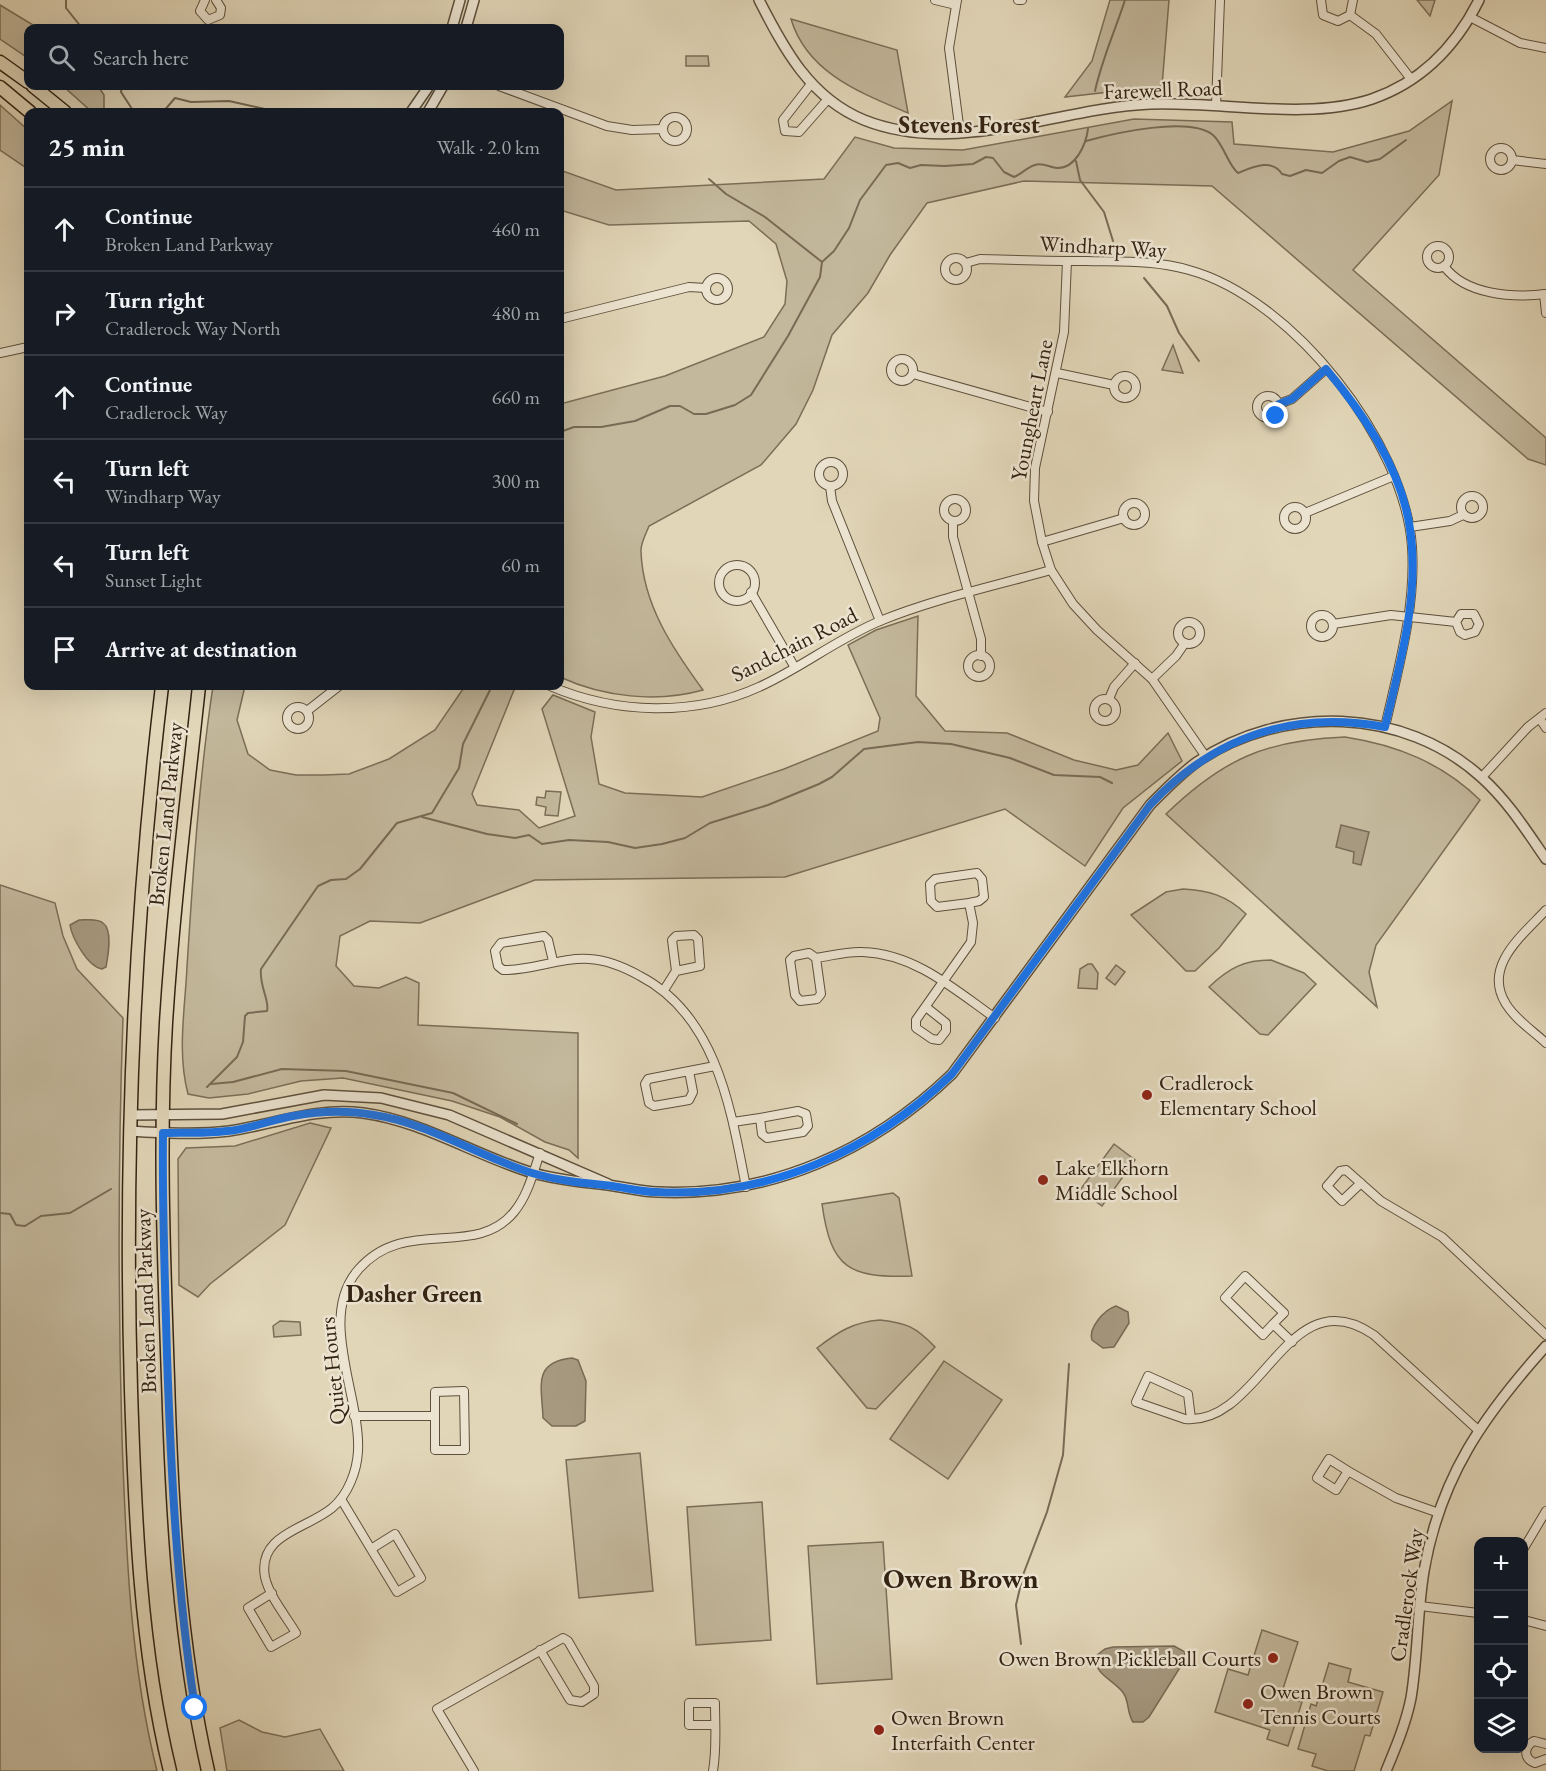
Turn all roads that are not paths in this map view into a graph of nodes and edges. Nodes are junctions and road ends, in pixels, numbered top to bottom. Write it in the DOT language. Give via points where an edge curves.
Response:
graph roads {
  1 [pos="205,0"];
  2 [pos="460,0"];
  3 [pos="474,0"];
  4 [pos="759,0"];
  5 [pos="935,0"];
  6 [pos="1220,0"];
  7 [pos="1320,0"];
  8 [pos="1353,0"];
  9 [pos="1479,0"];
  10 [pos="221,1"];
  11 [pos="956,3"];
  12 [pos="1350,15"];
  13 [pos="1470,17"];
  14 [pos="453,24"];
  15 [pos="467,24"];
  16 [pos="1546,48"];
  17 [pos="0,63"];
  18 [pos="24,78"];
  19 [pos="1411,79"];
  20 [pos="811,84"];
  21 [pos="0,87"];
  22 [pos="38,90"];
  23 [pos="426,90"];
  24 [pos="441,90"];
  25 [pos="510,90"];
  26 [pos="828,99"];
  27 [pos="1216,105"];
  28 [pos="25,108"];
  29 [pos="60,108"];
  30 [pos="414,108"];
  31 [pos="430,108"];
  32 [pos="558,108"];
  33 [pos="564,110"];
  34 [pos="663,129"];
  35 [pos="960,133"];
  36 [pos="1512,160"];
  37 [pos="1546,164"];
  38 [pos="1067,261"];
  39 [pos="966,263"];
  40 [pos="1444,266"];
  41 [pos="706,288"];
  42 [pos="1545,294"];
  43 [pos="1546,313"];
  44 [pos="564,318"];
  45 [pos="24,348"];
  46 [pos="0,353"];
  47 [pos="1326,369"];
  48 [pos="1058,373"];
  49 [pos="913,374"];
  50 [pos="1114,385"];
  51 [pos="1279,404"];
  52 [pos="1048,412"];
  53 [pos="1394,476"];
  54 [pos="830,486"];
  55 [pos="1305,513"];
  56 [pos="1463,514"];
  57 [pos="1124,518"];
  58 [pos="953,522"];
  59 [pos="1410,527"];
  60 [pos="1042,543"];
  61 [pos="1051,570"];
  62 [pos="751,592"];
  63 [pos="969,593"];
  64 [pos="1408,616"];
  65 [pos="880,621"];
  66 [pos="1456,622"];
  67 [pos="1333,624"];
  68 [pos="1185,643"];
  69 [pos="981,656"];
  70 [pos="1136,663"];
  71 [pos="794,666"];
  72 [pos="1152,679"];
  73 [pos="162,690"];
  74 [pos="199,690"];
  75 [pos="334,690"];
  76 [pos="561,690"];
  77 [pos="1108,699"];
  78 [pos="307,711"];
  79 [pos="1543,716"];
  80 [pos="1385,727"];
  81 [pos="1546,728"];
  82 [pos="1206,757"];
  83 [pos="1482,777"];
  84 [pos="1546,859"];
  85 [pos="969,903"];
  86 [pos="1546,910"];
  87 [pos="816,958"];
  88 [pos="553,962"];
  89 [pos="676,971"];
  90 [pos="944,982"];
  91 [pos="664,990"];
  92 [pos="926,1007"];
  93 [pos="995,1018"];
  94 [pos="1546,1043"];
  95 [pos="715,1066"];
  96 [pos="688,1071"];
  97 [pos="130,1115"];
  98 [pos="163,1116"];
  99 [pos="760,1118"];
  100 [pos="734,1122"];
  101 [pos="130,1131"];
  102 [pos="163,1133"];
  103 [pos="540,1154"];
  104 [pos="532,1173"];
  105 [pos="1361,1183"];
  106 [pos="613,1186"];
  107 [pos="747,1187"];
  108 [pos="1273,1324"];
  109 [pos="1546,1335"];
  110 [pos="1292,1342"];
  111 [pos="1546,1346"];
  112 [pos="354,1416"];
  113 [pos="435,1416"];
  114 [pos="1191,1419"];
  115 [pos="1478,1430"];
  116 [pos="1348,1471"];
  117 [pos="341,1499"];
  118 [pos="1546,1510"];
  119 [pos="1439,1513"];
  120 [pos="1528,1541"];
  121 [pos="371,1549"];
  122 [pos="272,1593"];
  123 [pos="1420,1606"];
  124 [pos="1474,1612"];
  125 [pos="1528,1621"];
  126 [pos="1546,1626"];
  127 [pos="540,1650"];
  128 [pos="715,1725"];
  129 [pos="1546,1744"];
  130 [pos="1528,1745"];
  131 [pos="1526,1753"];
  132 [pos="1546,1759"];
  133 [pos="170,1771"];
  134 [pos="208,1771"];
  135 [pos="474,1771"];
  136 [pos="714,1771"];
  137 [pos="1386,1771"];
  1 -- 10 [label="street" via="200,11 208,20 220,15"];
  2 -- 14 [label="street"];
  3 -- 15 [label="street"];
  4 -- 20 [label="street, Farewell Road" via="785,50"];
  5 -- 11 [label="street"];
  6 -- 27 [label="street"];
  7 -- 12 [label="street" via="1321,11 1328,19 1338,21"];
  8 -- 12 [label="street"];
  9 -- 13 [label="street, Farewell Road"];
  11 -- 35 [label="street" via="950,62"];
  12 -- 19 [label="street" via="1376,33"];
  13 -- 16 [label="street" via="1520,43"];
  13 -- 19 [label="street, Farewell Road" via="1442,56"];
  17 -- 18 [label="main road"];
  19 -- 27 [label="street, Farewell Road" via="1369,100 1330,108"];
  20 -- 26 [label="street, Farewell Road"];
  20 -- 26 [label="street" via="783,120 785,131 800,132"];
  21 -- 28 [label="main road"];
  22 -- 29 [label="main road"];
  23 -- 30 [label="street"];
  24 -- 31 [label="street"];
  25 -- 32 [label="street"];
  26 -- 35 [label="street, Farewell Road" via="862,119 892,129 925,134"];
  27 -- 35 [label="street, Farewell Road" via="1130,105"];
  33 -- 34 [label="street" via="607,126"];
  36 -- 37 [label="street"];
  38 -- 39 [label="street, Windharp Way" via="980,259"];
  38 -- 47 [label="street, Windharp Way" via="1152,263 1209,276 1269,314"];
  38 -- 48 [label="street, Youngheart Lane"];
  40 -- 42 [label="street" via="1457,279 1485,290 1514,295"];
  41 -- 44 [label="street" via="689,287"];
  42 -- 43 [label="street"];
  45 -- 46 [label="street"];
  47 -- 51 [label="street" via="1292,399"];
  47 -- 53 [label="street, Windharp Way" via="1370,429"];
  48 -- 50 [label="street"];
  48 -- 52 [label="street, Youngheart Lane"];
  49 -- 52 [label="street"];
  52 -- 60 [label="street, Youngheart Lane" via="1037,452 1034,484"];
  53 -- 55 [label="street"];
  53 -- 59 [label="street, Windharp Way"];
  54 -- 65 [label="street" via="832,501"];
  56 -- 59 [label="street"];
  57 -- 60 [label="street"];
  58 -- 63 [label="street" via="953,537"];
  59 -- 64 [label="street, Windharp Way"];
  60 -- 61 [label="street, Youngheart Lane"];
  61 -- 63 [label="street, Sandchain Road"];
  61 -- 70 [label="street, Youngheart Lane" via="1084,617"];
  62 -- 62 [label="street" via="756,587 755,577 745,566 733,567 719,578 719,589 726,598 735,600"];
  62 -- 71 [label="street"];
  63 -- 65 [label="street, Sandchain Road"];
  63 -- 69 [label="street" via="981,639"];
  64 -- 66 [label="street"];
  64 -- 67 [label="street"];
  64 -- 80 [label="street, Windharp Way"];
  65 -- 71 [label="street, Sandchain Road"];
  68 -- 72 [label="street"];
  70 -- 72 [label="street, Youngheart Lane"];
  70 -- 77 [label="street"];
  71 -- 76 [label="street, Sandchain Road" via="759,687 728,698 668,708 612,705"];
  72 -- 82 [label="street, Youngheart Lane"];
  73 -- 97 [label="main road, Broken Land Parkway" via="142,877"];
  74 -- 98 [label="main road, Broken Land Parkway" via="171,962"];
  75 -- 78 [label="street"];
  79 -- 81 [label="street"];
  79 -- 83 [label="street"];
  80 -- 82 [label="street" via="1329,720 1292,724 1255,734"];
  80 -- 83 [label="street" via="1445,751"];
  82 -- 93 [label="street" via="1150,805"];
  83 -- 84 [label="street"];
  85 -- 85 [label="street" via="934,905 930,884 935,879 977,873 982,879 984,897"];
  85 -- 90 [label="street" via="973,922 971,942"];
  86 -- 94 [label="street" via="1504,957 1499,984 1510,1010"];
  87 -- 87 [label="street" via="821,994 817,999 800,1001 795,995 790,960 809,953"];
  87 -- 90 [label="street" via="860,952 884,954 912,963"];
  88 -- 88 [label="street" via="503,970 498,966 495,951 501,944 544,936"];
  88 -- 91 [label="street" via="588,958 613,963"];
  89 -- 89 [label="street" via="672,940 694,934 698,939 700,966"];
  89 -- 91 [label="street"];
  90 -- 92 [label="street"];
  90 -- 93 [label="street"];
  91 -- 95 [label="street" via="695,1023"];
  92 -- 92 [label="street" via="916,1020 916,1028 932,1040 939,1040 946,1031 946,1023"];
  93 -- 107 [label="street" via="952,1074 884,1131 809,1168"];
  95 -- 96 [label="street"];
  95 -- 100 [label="street"];
  96 -- 96 [label="street" via="648,1079 645,1084 649,1103 654,1106 689,1100 693,1092"];
  97 -- 98 [label="street"];
  97 -- 101 [label="main road, Broken Land Parkway"];
  98 -- 102 [label="main road, Broken Land Parkway"];
  98 -- 103 [label="street" via="222,1114 304,1097 361,1096 405,1102 441,1113"];
  99 -- 99 [label="street" via="803,1112 808,1126 803,1132 767,1138 762,1134"];
  99 -- 100 [label="street"];
  100 -- 107 [label="street"];
  101 -- 102 [label="street"];
  101 -- 133 [label="main road, Broken Land Parkway" via="128,1270 135,1484 150,1660"];
  102 -- 104 [label="street" via="227,1131 308,1113 360,1112 419,1128"];
  102 -- 134 [label="main road, Broken Land Parkway" via="162,1241 172,1486 186,1648"];
  103 -- 104 [label="street, Quiet Hours"];
  103 -- 106 [label="street"];
  104 -- 106 [label="street" via="564,1182"];
  104 -- 112 [label="street, Quiet Hours" via="513,1213 490,1231 401,1242 379,1252 351,1278 344,1295 341,1324"];
  105 -- 105 [label="street" via="1343,1170 1327,1186 1342,1201"];
  105 -- 109 [label="street" via="1381,1201 1442,1237"];
  106 -- 107 [label="street" via="682,1193"];
  108 -- 108 [label="street" via="1263,1335 1225,1298 1245,1276 1284,1313"];
  108 -- 110 [label="street"];
  110 -- 114 [label="street" via="1224,1408 1211,1416"];
  110 -- 115 [label="street" via="1302,1331 1319,1323 1337,1320 1355,1324 1374,1335"];
  111 -- 115 [label="street, Cradlerock Way"];
  112 -- 113 [label="street"];
  112 -- 117 [label="street, Quiet Hours" via="357,1460"];
  113 -- 113 [label="street" via="435,1450 465,1450 464,1391 435,1392"];
  114 -- 114 [label="street" via="1136,1402 1148,1376 1188,1394"];
  115 -- 119 [label="street, Cradlerock Way"];
  116 -- 119 [label="street" via="1396,1498"];
  117 -- 121 [label="street"];
  117 -- 122 [label="street, Quiet Hours" via="326,1512 282,1535 268,1550 265,1576"];
  118 -- 120 [label="street"];
  119 -- 123 [label="street, Cradlerock Way"];
  121 -- 121 [label="street" via="397,1592 421,1578 395,1534"];
  122 -- 122 [label="street, Quiet Hours" via="296,1633 271,1647 248,1608"];
  123 -- 124 [label="street"];
  123 -- 137 [label="street, Cradlerock Way" via="1411,1699"];
  125 -- 126 [label="street"];
  127 -- 127 [label="street" via="570,1700 582,1702 592,1696 594,1686 566,1639"];
  127 -- 135 [label="street" via="437,1709"];
  128 -- 128 [label="street" via="715,1702 688,1703 689,1725"];
  128 -- 136 [label="street"];
  129 -- 130 [label="street" via="1534,1741"];
  131 -- 132 [label="street" via="1531,1761 1539,1763"];
}
